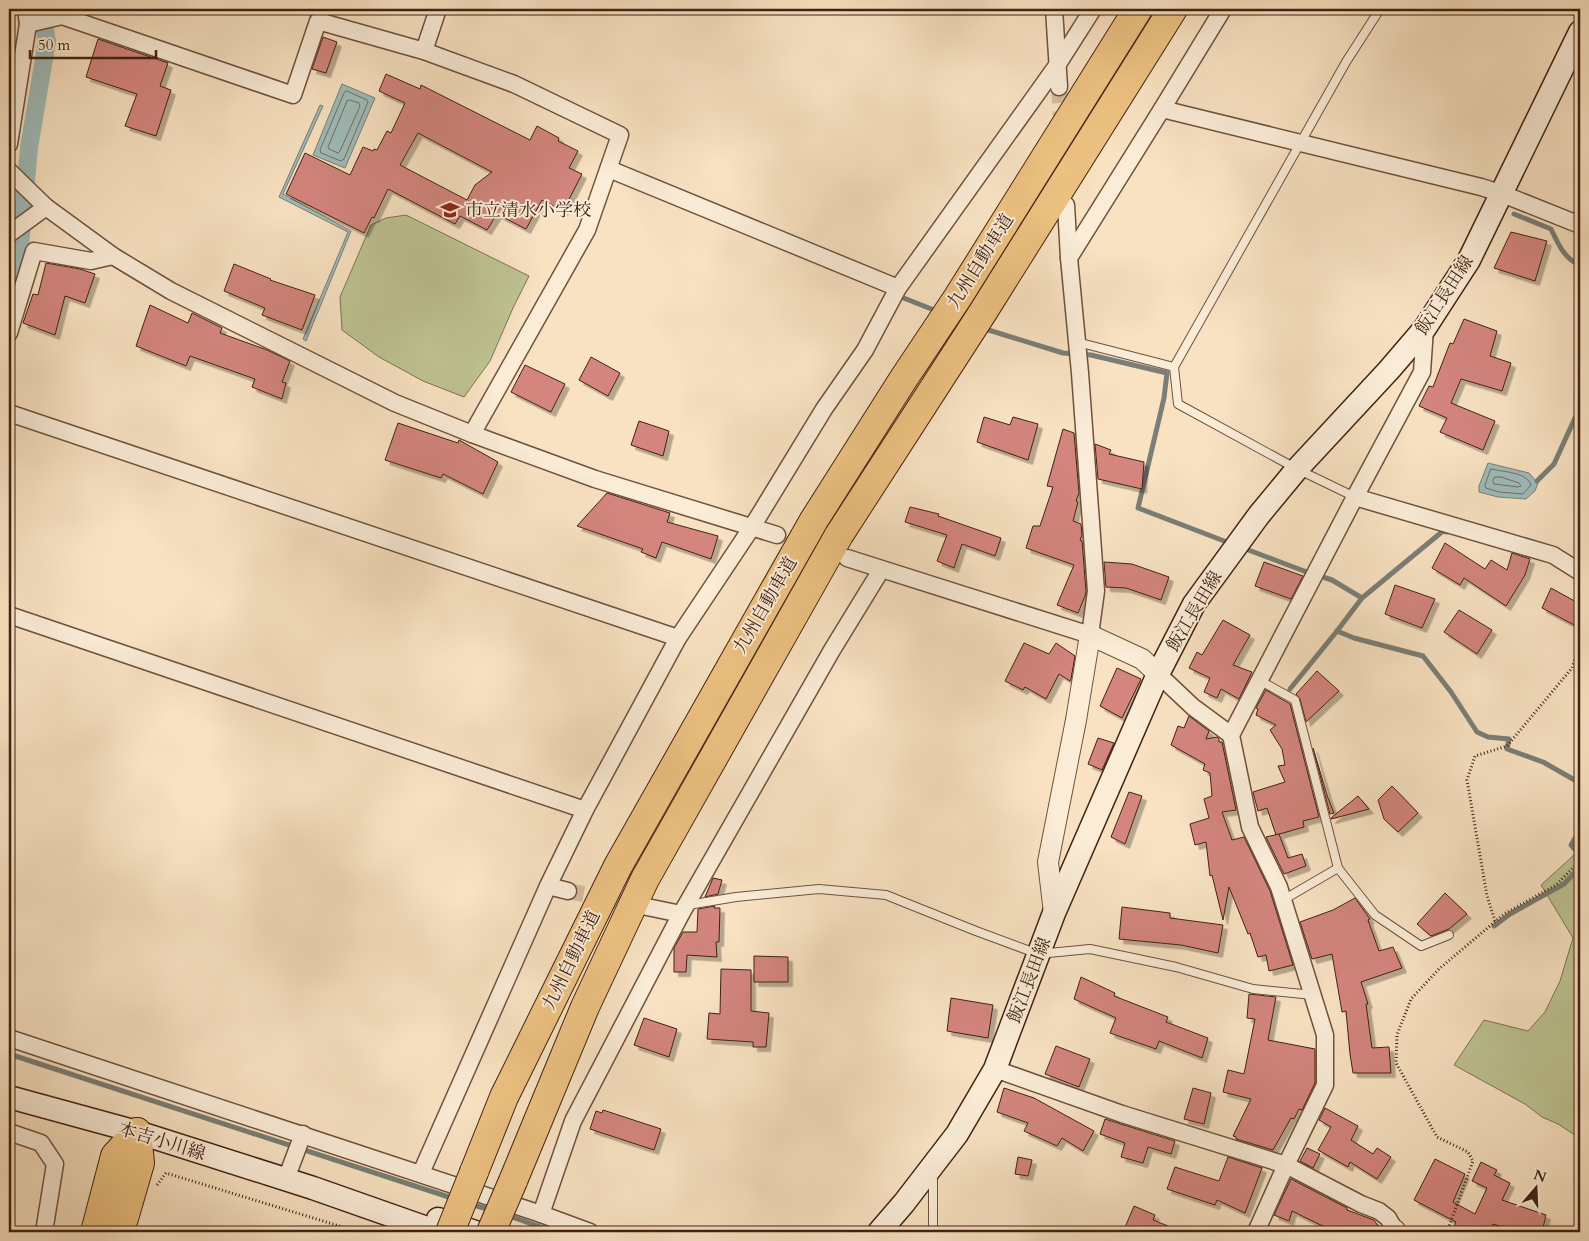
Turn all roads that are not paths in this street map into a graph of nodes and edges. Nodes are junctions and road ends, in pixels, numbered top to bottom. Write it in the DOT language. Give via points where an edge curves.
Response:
graph roads {
  1 [pos="438,9"];
  2 [pos="1054,9"];
  3 [pos="1093,9"];
  4 [pos="1138,9"];
  5 [pos="1173,9"];
  6 [pos="1223,9"];
  7 [pos="1380,9"];
  8 [pos="29,18"];
  9 [pos="1580,32"];
  10 [pos="424,51"];
  11 [pos="1058,64"];
  12 [pos="1060,87"];
  13 [pos="1162,109"];
  14 [pos="1301,143"];
  15 [pos="9,144"];
  16 [pos="609,169"];
  17 [pos="9,171"];
  18 [pos="1500,193"];
  19 [pos="1066,205"];
  20 [pos="41,211"];
  21 [pos="1580,225"];
  22 [pos="12,232"];
  23 [pos="113,256"];
  24 [pos="1069,258"];
  25 [pos="898,288"];
  26 [pos="1426,328"];
  27 [pos="9,333"];
  28 [pos="1077,342"];
  29 [pos="1174,367"];
  30 [pos="9,413"];
  31 [pos="472,434"];
  32 [pos="1297,469"];
  33 [pos="1354,497"];
  34 [pos="752,527"];
  35 [pos="777,536"];
  36 [pos="847,558"];
  37 [pos="881,570"];
  38 [pos="1580,572"];
  39 [pos="9,615"];
  40 [pos="1090,635"];
  41 [pos="678,638"];
  42 [pos="1158,674"];
  43 [pos="1259,680"];
  44 [pos="1231,735"];
  45 [pos="585,810"];
  46 [pos="1338,868"];
  47 [pos="548,886"];
  48 [pos="568,891"];
  49 [pos="1282,900"];
  50 [pos="647,907"];
  51 [pos="684,909"];
  52 [pos="1054,913"];
  53 [pos="1449,934"];
  54 [pos="1038,954"];
  55 [pos="1313,995"];
  56 [pos="9,1038"];
  57 [pos="995,1068"];
  58 [pos="9,1097"];
  59 [pos="9,1132"];
  60 [pos="137,1132"];
  61 [pos="302,1134"];
  62 [pos="933,1165"];
  63 [pos="1286,1165"];
  64 [pos="421,1173"];
  65 [pos="286,1179"];
  66 [pos="520,1185"];
  67 [pos="313,1188"];
  68 [pos="541,1214"];
  69 [pos="1396,1231"];
  70 [pos="44,1232"];
  71 [pos="95,1232"];
  72 [pos="120,1232"];
  73 [pos="438,1232"];
  74 [pos="450,1232"];
  75 [pos="475,1232"];
  76 [pos="492,1232"];
  77 [pos="512,1232"];
  78 [pos="590,1232"];
  79 [pos="879,1232"];
  80 [pos="933,1232"];
  81 [pos="1256,1232"];
  1 -- 10 [label="street"];
  2 -- 11 [label="street"];
  3 -- 11 [label="street"];
  4 -- 74 [label="highway, 九州自動車道, bridge" via="814,520 618,866 504,1096"];
  5 -- 66 [label="highway, 九州自動車道" via="983,312 838,535 646,878 585,1008"];
  6 -- 13 [label="street"];
  7 -- 14 [label="lane"];
  8 -- 10 [label="street" via="62,16 292,95 318,21"];
  8 -- 15 [label="street"];
  9 -- 18 [label="main road, 飯江長田線"];
  10 -- 16 [label="street" via="514,84 620,135"];
  11 -- 12 [label="street"];
  11 -- 25 [label="street"];
  13 -- 14 [label="street"];
  13 -- 24 [label="street"];
  14 -- 18 [label="street"];
  14 -- 29 [label="lane"];
  16 -- 25 [label="street"];
  16 -- 31 [label="street" via="587,230"];
  17 -- 20 [label="street"];
  18 -- 21 [label="street"];
  18 -- 26 [label="main road, 飯江長田線" via="1469,260"];
  19 -- 24 [label="street"];
  20 -- 22 [label="street"];
  20 -- 23 [label="street"];
  23 -- 27 [label="street" via="91,261 34,252"];
  23 -- 31 [label="street" via="171,290 395,403"];
  24 -- 28 [label="street"];
  25 -- 34 [label="street" via="864,350"];
  26 -- 32 [label="main road, 飯江長田線"];
  26 -- 33 [label="street" via="1422,372"];
  28 -- 29 [label="lane"];
  28 -- 40 [label="street" via="1096,591"];
  29 -- 32 [label="lane" via="1178,404"];
  30 -- 41 [label="street"];
  31 -- 34 [label="street" via="594,479"];
  32 -- 33 [label="lane"];
  32 -- 42 [label="main road, 飯江長田線" via="1258,515 1194,604"];
  33 -- 38 [label="street" via="1553,556"];
  33 -- 43 [label="street"];
  34 -- 35 [label="street"];
  34 -- 41 [label="street"];
  36 -- 37 [label="street"];
  37 -- 40 [label="street"];
  37 -- 51 [label="street"];
  39 -- 45 [label="street"];
  40 -- 42 [label="street" via="1142,659"];
  40 -- 52 [label="street" via="1048,862"];
  41 -- 45 [label="street"];
  42 -- 44 [label="street" via="1193,707"];
  42 -- 52 [label="main road, 飯江長田線"];
  43 -- 44 [label="street"];
  43 -- 46 [label="lane" via="1295,700"];
  44 -- 49 [label="street" via="1250,827"];
  45 -- 47 [label="street"];
  46 -- 49 [label="lane"];
  46 -- 53 [label="lane" via="1375,915 1422,946"];
  47 -- 48 [label="street"];
  47 -- 64 [label="street"];
  49 -- 55 [label="street"];
  50 -- 51 [label="street"];
  51 -- 54 [label="lane" via="736,896 819,889 886,895"];
  51 -- 68 [label="street" via="574,1121"];
  52 -- 54 [label="main road, 飯江長田線"];
  54 -- 55 [label="lane" via="1090,949 1176,967 1253,989"];
  54 -- 57 [label="main road, 飯江長田線"];
  55 -- 63 [label="street" via="1325,1035 1325,1085"];
  56 -- 61 [label="street"];
  57 -- 62 [label="main road, 飯江長田線" via="957,1134"];
  57 -- 63 [label="street" via="1122,1114"];
  58 -- 60 [label="main road, 本吉小川線"];
  59 -- 70 [label="street" via="42,1143 55,1164"];
  60 -- 65 [label="main road, 本吉小川線"];
  60 -- 71 [label="highway" via="115,1156"];
  60 -- 72 [label="highway" via="140,1163"];
  61 -- 64 [label="street"];
  61 -- 65 [label="street"];
  62 -- 79 [label="main road, 飯江長田線"];
  62 -- 80 [label="lane"];
  63 -- 69 [label="street" via="1379,1211"];
  63 -- 81 [label="street"];
  64 -- 68 [label="street"];
  65 -- 67 [label="main road, 本吉小川線"];
  66 -- 76 [label="highway, 九州自動車道, bridge"];
  66 -- 77 [label="highway"];
  67 -- 73 [label="main road, 本吉小川線"];
  67 -- 75 [label="main road, 本吉小川線" via="414,1211"];
  68 -- 78 [label="street"];
}
